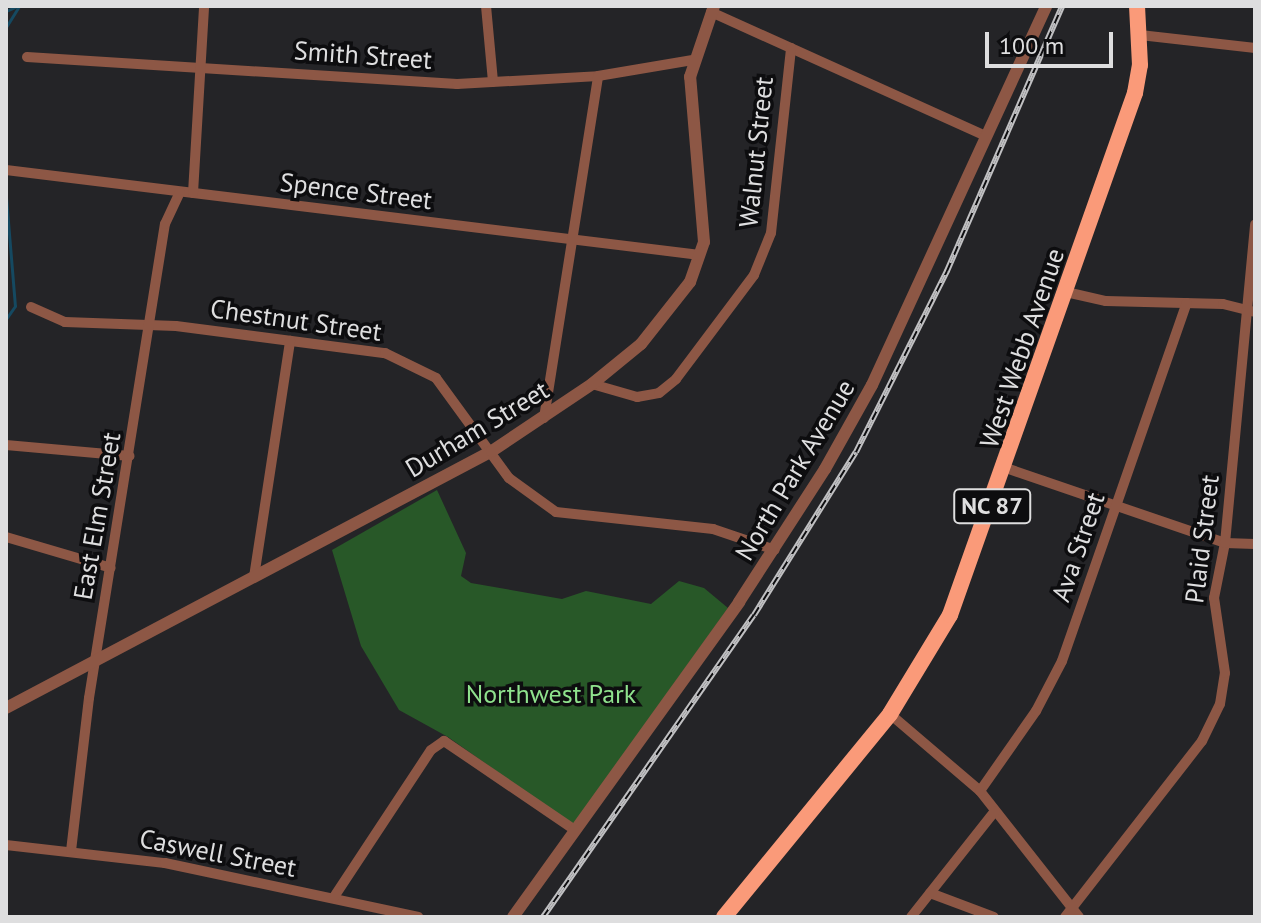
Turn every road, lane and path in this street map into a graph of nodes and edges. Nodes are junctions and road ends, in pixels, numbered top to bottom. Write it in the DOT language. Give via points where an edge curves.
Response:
graph roads {
  1 [pos="204,6"];
  2 [pos="486,6"];
  3 [pos="1046,6"];
  4 [pos="1137,6"];
  5 [pos="712,9"];
  6 [pos="1140,35"];
  7 [pos="791,48"];
  8 [pos="1255,48"];
  9 [pos="27,57"];
  10 [pos="693,60"];
  11 [pos="201,67"];
  12 [pos="598,76"];
  13 [pos="493,82"];
  14 [pos="984,135"];
  15 [pos="6,170"];
  16 [pos="180,192"];
  17 [pos="193,193"];
  18 [pos="1255,224"];
  19 [pos="573,237"];
  20 [pos="700,255"];
  21 [pos="1066,292"];
  22 [pos="1187,303"];
  23 [pos="31,307"];
  24 [pos="1251,310"];
  25 [pos="150,324"];
  26 [pos="290,341"];
  27 [pos="592,384"];
  28 [pos="544,418"];
  29 [pos="6,445"];
  30 [pos="492,451"];
  31 [pos="130,456"];
  32 [pos="1006,468"];
  33 [pos="1116,506"];
  34 [pos="6,537"];
  35 [pos="1225,543"];
  36 [pos="1255,544"];
  37 [pos="775,550"];
  38 [pos="111,568"];
  39 [pos="254,577"];
  40 [pos="95,661"];
  41 [pos="6,708"];
  42 [pos="890,714"];
  43 [pos="980,791"];
  44 [pos="995,811"];
  45 [pos="575,830"];
  46 [pos="6,845"];
  47 [pos="71,851"];
  48 [pos="930,893"];
  49 [pos="334,897"];
  50 [pos="1071,905"];
  51 [pos="418,917"];
  52 [pos="513,917"];
  53 [pos="724,917"];
  54 [pos="911,917"];
  55 [pos="994,917"];
  56 [pos="1065,917"];
  57 [pos="1079,917"];
  1 -- 11 [label="street"];
  2 -- 13 [label="street"];
  3 -- 14 [label="street, North Park Avenue"];
  4 -- 6 [label="highway, West Webb Avenue / NC 87"];
  5 -- 7 [label="street"];
  5 -- 10 [label="street, Durham Street"];
  6 -- 8 [label="street"];
  6 -- 21 [label="highway, West Webb Avenue / NC 87" via="1135,93"];
  7 -- 14 [label="street"];
  7 -- 27 [label="street, Walnut Street" via="771,233 754,275 676,379 659,393 637,397"];
  9 -- 11 [label="street, Smith Street"];
  10 -- 12 [label="street, Smith Street"];
  10 -- 20 [label="street, Durham Street" via="690,90 706,215"];
  11 -- 13 [label="street, Smith Street"];
  11 -- 17 [label="street"];
  12 -- 13 [label="street, Smith Street"];
  12 -- 19 [label="street"];
  14 -- 37 [label="street, North Park Avenue" via="872,385"];
  15 -- 16 [label="street, Spence Street"];
  16 -- 17 [label="street, Spence Street"];
  16 -- 25 [label="street, East Elm Street" via="165,224"];
  17 -- 19 [label="street, Spence Street"];
  18 -- 24 [label="street, Plaid Street"];
  19 -- 20 [label="street, Spence Street"];
  19 -- 28 [label="street"];
  20 -- 27 [label="street, Durham Street" via="690,282 665,318"];
  21 -- 22 [label="street" via="1106,301"];
  21 -- 32 [label="highway, West Webb Avenue / NC 87"];
  22 -- 24 [label="street"];
  22 -- 33 [label="street, Ava Street"];
  23 -- 25 [label="street, Chestnut Street" via="65,322"];
  24 -- 35 [label="street, Plaid Street"];
  25 -- 26 [label="street, Chestnut Street"];
  25 -- 31 [label="street, East Elm Street"];
  26 -- 30 [label="street, Chestnut Street" via="385,353 423,369 453,396"];
  26 -- 39 [label="street"];
  27 -- 28 [label="street, Durham Street"];
  28 -- 30 [label="street, Durham Street"];
  29 -- 31 [label="street"];
  30 -- 37 [label="street, Chestnut Street" via="521,490 556,512 713,529"];
  30 -- 39 [label="street, Durham Street"];
  31 -- 38 [label="street, East Elm Street"];
  32 -- 33 [label="street"];
  32 -- 42 [label="highway, West Webb Avenue / NC 87" via="950,615"];
  33 -- 35 [label="street"];
  33 -- 43 [label="street, Ava Street" via="1051,685"];
  34 -- 38 [label="street"];
  35 -- 36 [label="street"];
  35 -- 50 [label="street, Plaid Street" via="1214,598 1225,673 1215,718 1181,769"];
  37 -- 45 [label="street, North Park Avenue"];
  38 -- 40 [label="street, East Elm Street"];
  39 -- 40 [label="street, Durham Street"];
  40 -- 41 [label="street, Durham Street"];
  40 -- 47 [label="street, East Elm Street"];
  42 -- 43 [label="street"];
  42 -- 53 [label="highway, West Webb Avenue / NC 87"];
  43 -- 44 [label="street"];
  44 -- 48 [label="street"];
  44 -- 50 [label="street"];
  45 -- 49 [label="street" via="454,744 440,743"];
  45 -- 52 [label="street, North Park Avenue"];
  46 -- 47 [label="street, Caswell Street"];
  47 -- 49 [label="street, Caswell Street" via="165,863 222,879"];
  48 -- 54 [label="street"];
  48 -- 55 [label="street"];
  49 -- 51 [label="street, Caswell Street"];
  50 -- 56 [label="street, Plaid Street"];
  50 -- 57 [label="street"];
}
